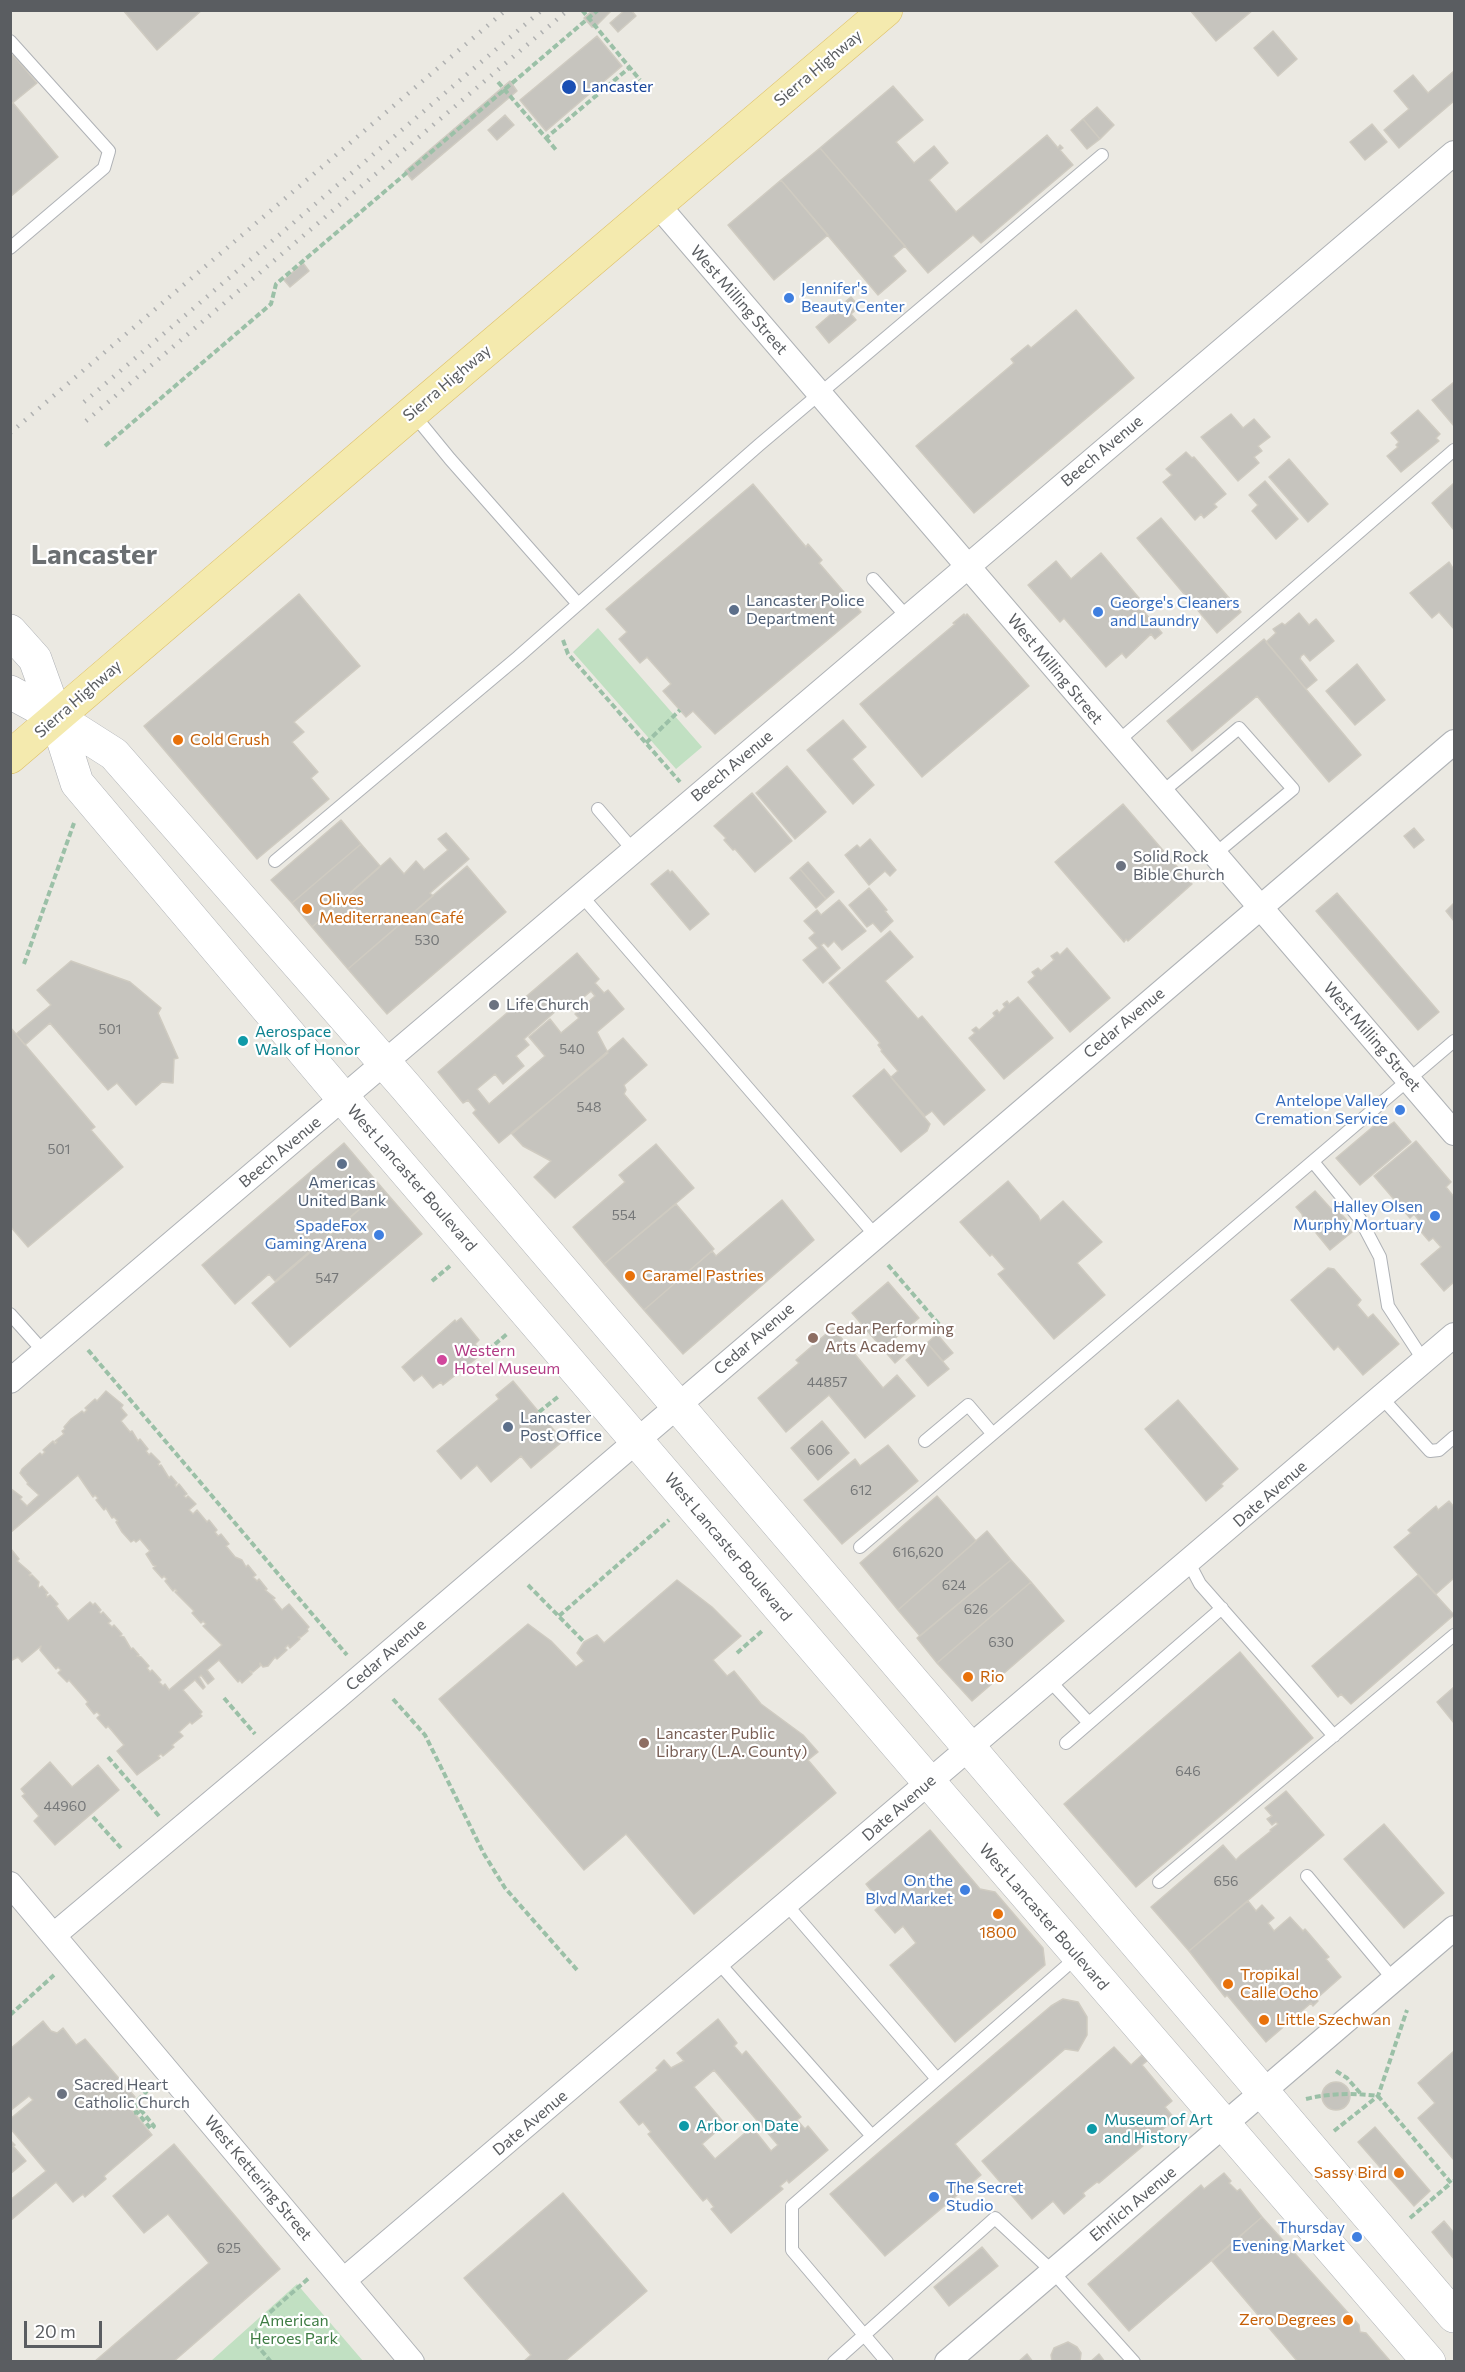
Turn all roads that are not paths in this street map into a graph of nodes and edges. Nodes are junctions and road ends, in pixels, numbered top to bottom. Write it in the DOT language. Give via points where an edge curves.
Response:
graph roads {
  1 [pos="886,10"];
  2 [pos="10,41"];
  3 [pos="1455,153"];
  4 [pos="1102,155"];
  5 [pos="657,204"];
  6 [pos="10,248"];
  7 [pos="821,394"];
  8 [pos="412,413"];
  9 [pos="1455,450"];
  10 [pos="967,565"];
  11 [pos="873,579"];
  12 [pos="578,604"];
  13 [pos="907,617"];
  14 [pos="10,631"];
  15 [pos="10,692"];
  16 [pos="56,717"];
  17 [pos="1118,742"];
  18 [pos="1455,742"];
  19 [pos="10,757"];
  20 [pos="1161,793"];
  21 [pos="598,809"];
  22 [pos="633,850"];
  23 [pos="1215,854"];
  24 [pos="276,861"];
  25 [pos="581,895"];
  26 [pos="1260,907"];
  27 [pos="1455,1041"];
  28 [pos="384,1062"];
  29 [pos="1409,1080"];
  30 [pos="343,1098"];
  31 [pos="1455,1133"];
  32 [pos="1314,1163"];
  33 [pos="875,1235"];
  34 [pos="10,1314"];
  35 [pos="1455,1335"];
  36 [pos="44,1352"];
  37 [pos="1424,1361"];
  38 [pos="10,1381"];
  39 [pos="1382,1398"];
  40 [pos="677,1405"];
  41 [pos="992,1433"];
  42 [pos="1455,1437"];
  43 [pos="637,1440"];
  44 [pos="925,1441"];
  45 [pos="860,1547"];
  46 [pos="1189,1563"];
  47 [pos="1222,1608"];
  48 [pos="1455,1635"];
  49 [pos="1049,1680"];
  50 [pos="1089,1723"];
  51 [pos="1334,1736"];
  52 [pos="1066,1743"];
  53 [pos="970,1747"];
  54 [pos="929,1782"];
  55 [pos="1306,1876"];
  56 [pos="1159,1882"];
  57 [pos="10,1884"];
  58 [pos="786,1904"];
  59 [pos="1455,1928"];
  60 [pos="54,1935"];
  61 [pos="1078,1956"];
  62 [pos="718,1962"];
  63 [pos="1393,1979"];
  64 [pos="937,2079"];
  65 [pos="1263,2091"];
  66 [pos="1225,2125"];
  67 [pos="872,2136"];
  68 [pos="1052,2271"];
  69 [pos="344,2280"];
  70 [pos="1455,2316"];
  71 [pos="865,2334"];
  72 [pos="412,2361"];
  73 [pos="834,2361"];
  74 [pos="887,2361"];
  75 [pos="947,2361"];
  76 [pos="1134,2361"];
  77 [pos="1429,2361"];
  1 -- 5 [label="main road, Sierra Highway"];
  2 -- 6 [label="lane" via="110,151 104,168"];
  3 -- 10 [label="street, Beech Avenue"];
  4 -- 7 [label="lane"];
  5 -- 7 [label="street, West Milling Street"];
  5 -- 8 [label="main road, Sierra Highway"];
  7 -- 10 [label="street, West Milling Street"];
  7 -- 12 [label="lane"];
  8 -- 12 [label="lane"];
  8 -- 16 [label="main road, Sierra Highway"];
  9 -- 17 [label="lane"];
  10 -- 13 [label="street, Beech Avenue"];
  10 -- 17 [label="street, West Milling Street"];
  11 -- 13 [label="lane"];
  12 -- 24 [label="lane"];
  13 -- 22 [label="street, Beech Avenue"];
  14 -- 16 [label="street, West Lancaster Boulevard" via="35,659"];
  15 -- 16 [label="street"];
  16 -- 19 [label="main road, Sierra Highway"];
  16 -- 28 [label="street" via="114,754"];
  16 -- 30 [label="street, West Lancaster Boulevard" via="77,783"];
  17 -- 20 [label="street, West Milling Street"];
  18 -- 26 [label="street, Cedar Avenue"];
  20 -- 23 [label="street, West Milling Street"];
  20 -- 23 [label="lane" via="1239,728 1293,789"];
  21 -- 22 [label="lane"];
  22 -- 25 [label="street, Beech Avenue"];
  23 -- 26 [label="street, West Milling Street"];
  25 -- 28 [label="street, Beech Avenue"];
  25 -- 33 [label="lane"];
  26 -- 29 [label="street, West Milling Street"];
  26 -- 33 [label="street, Cedar Avenue"];
  27 -- 29 [label="lane"];
  28 -- 30 [label="street, Beech Avenue"];
  28 -- 40 [label="street"];
  29 -- 31 [label="street, West Milling Street"];
  29 -- 32 [label="lane"];
  30 -- 36 [label="street, Beech Avenue"];
  30 -- 43 [label="street, West Lancaster Boulevard"];
  32 -- 37 [label="lane" via="1360,1219 1380,1257 1388,1306"];
  32 -- 41 [label="lane"];
  33 -- 40 [label="street, Cedar Avenue"];
  34 -- 36 [label="lane"];
  35 -- 37 [label="street, Date Avenue"];
  36 -- 38 [label="street, Beech Avenue"];
  37 -- 39 [label="street, Date Avenue"];
  39 -- 42 [label="lane" via="1430,1451 1439,1450"];
  39 -- 46 [label="street, Date Avenue"];
  40 -- 43 [label="street, Cedar Avenue"];
  40 -- 53 [label="street"];
  41 -- 44 [label="lane" via="968,1405"];
  41 -- 45 [label="lane"];
  43 -- 54 [label="street, West Lancaster Boulevard"];
  43 -- 60 [label="street, Cedar Avenue"];
  46 -- 47 [label="lane" via="1200,1584"];
  46 -- 49 [label="street, Date Avenue"];
  47 -- 50 [label="lane"];
  47 -- 51 [label="lane"];
  48 -- 51 [label="lane"];
  49 -- 50 [label="lane"];
  49 -- 53 [label="street, Date Avenue"];
  50 -- 52 [label="lane"];
  51 -- 56 [label="lane"];
  53 -- 54 [label="street, Date Avenue"];
  53 -- 65 [label="street"];
  54 -- 58 [label="street, Date Avenue"];
  54 -- 61 [label="street, West Lancaster Boulevard"];
  55 -- 63 [label="lane"];
  57 -- 60 [label="street, West Kettering Street"];
  58 -- 62 [label="street, Date Avenue"];
  58 -- 64 [label="lane"];
  59 -- 63 [label="street, Ehrlich Avenue"];
  60 -- 69 [label="street, West Kettering Street"];
  61 -- 64 [label="lane"];
  61 -- 66 [label="street, West Lancaster Boulevard"];
  62 -- 67 [label="lane"];
  62 -- 69 [label="street, Date Avenue"];
  63 -- 65 [label="street, Ehrlich Avenue"];
  64 -- 67 [label="lane"];
  65 -- 66 [label="street, Ehrlich Avenue"];
  65 -- 70 [label="street"];
  66 -- 68 [label="street, Ehrlich Avenue"];
  66 -- 77 [label="street, West Lancaster Boulevard"];
  67 -- 71 [label="lane" via="792,2206 792,2250"];
  68 -- 71 [label="lane" via="995,2218"];
  68 -- 75 [label="street, Ehrlich Avenue"];
  68 -- 76 [label="lane"];
  69 -- 72 [label="street, West Kettering Street"];
  71 -- 73 [label="lane"];
  71 -- 74 [label="lane"];
}
